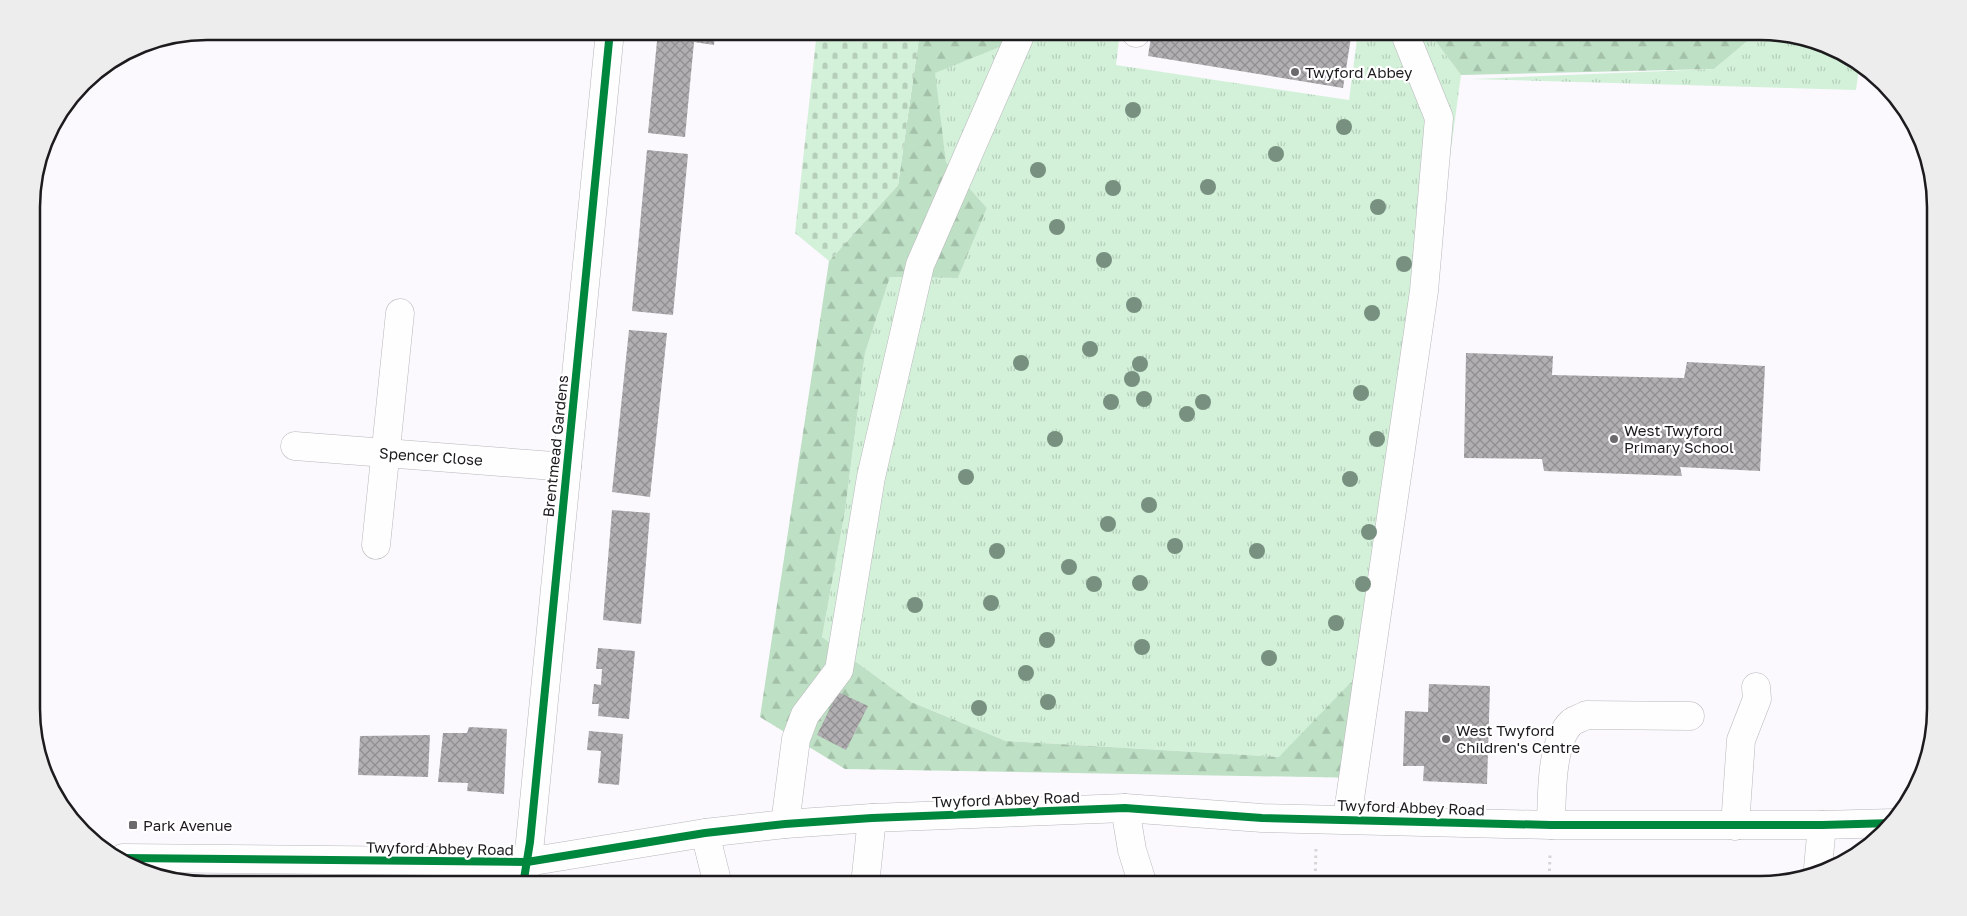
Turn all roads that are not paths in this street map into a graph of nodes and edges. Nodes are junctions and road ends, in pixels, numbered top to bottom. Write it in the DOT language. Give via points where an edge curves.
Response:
graph roads {
  1 [pos="609,40"];
  2 [pos="1018,40"];
  3 [pos="1407,40"];
  4 [pos="400,313"];
  5 [pos="295,446"];
  6 [pos="386,453"];
  7 [pos="567,467"];
  8 [pos="376,545"];
  9 [pos="1756,687"];
  10 [pos="1690,716"];
  11 [pos="1125,808"];
  12 [pos="872,818"];
  13 [pos="1347,819"];
  14 [pos="785,824"];
  15 [pos="1881,824"];
  16 [pos="1552,825"];
  17 [pos="1822,825"];
  18 [pos="1735,826"];
  19 [pos="705,832"];
  20 [pos="133,858"];
  21 [pos="1818,865"];
  22 [pos="525,873"];
  23 [pos="716,876"];
  24 [pos="866,876"];
  25 [pos="1140,876"];
  1 -- 7 [label="street, Brentmead Gardens"];
  2 -- 14 [label="street" via="920,265 871,477 839,670 805,715 796,739"];
  3 -- 13 [label="street" via="1439,118 1424,291"];
  4 -- 6 [label="street"];
  5 -- 6 [label="street, Spencer Close"];
  6 -- 7 [label="street, Spencer Close"];
  6 -- 8 [label="street"];
  7 -- 22 [label="street, Brentmead Gardens"];
  9 -- 18 [label="street" via="1757,699 1741,740"];
  10 -- 16 [label="street" via="1586,716 1572,723 1560,743 1555,766"];
  11 -- 12 [label="street, Twyford Abbey Road"];
  11 -- 13 [label="street, Twyford Abbey Road" via="1262,818"];
  11 -- 25 [label="street"];
  12 -- 14 [label="street, Twyford Abbey Road"];
  12 -- 24 [label="street"];
  13 -- 16 [label="street, Twyford Abbey Road"];
  14 -- 19 [label="street, Twyford Abbey Road"];
  15 -- 17 [label="street, Twyford Abbey Road"];
  16 -- 18 [label="street, Twyford Abbey Road"];
  17 -- 18 [label="street, Twyford Abbey Road"];
  17 -- 21 [label="street"];
  19 -- 22 [label="street, Twyford Abbey Road"];
  19 -- 23 [label="street"];
  20 -- 22 [label="street, Twyford Abbey Road"];
}
